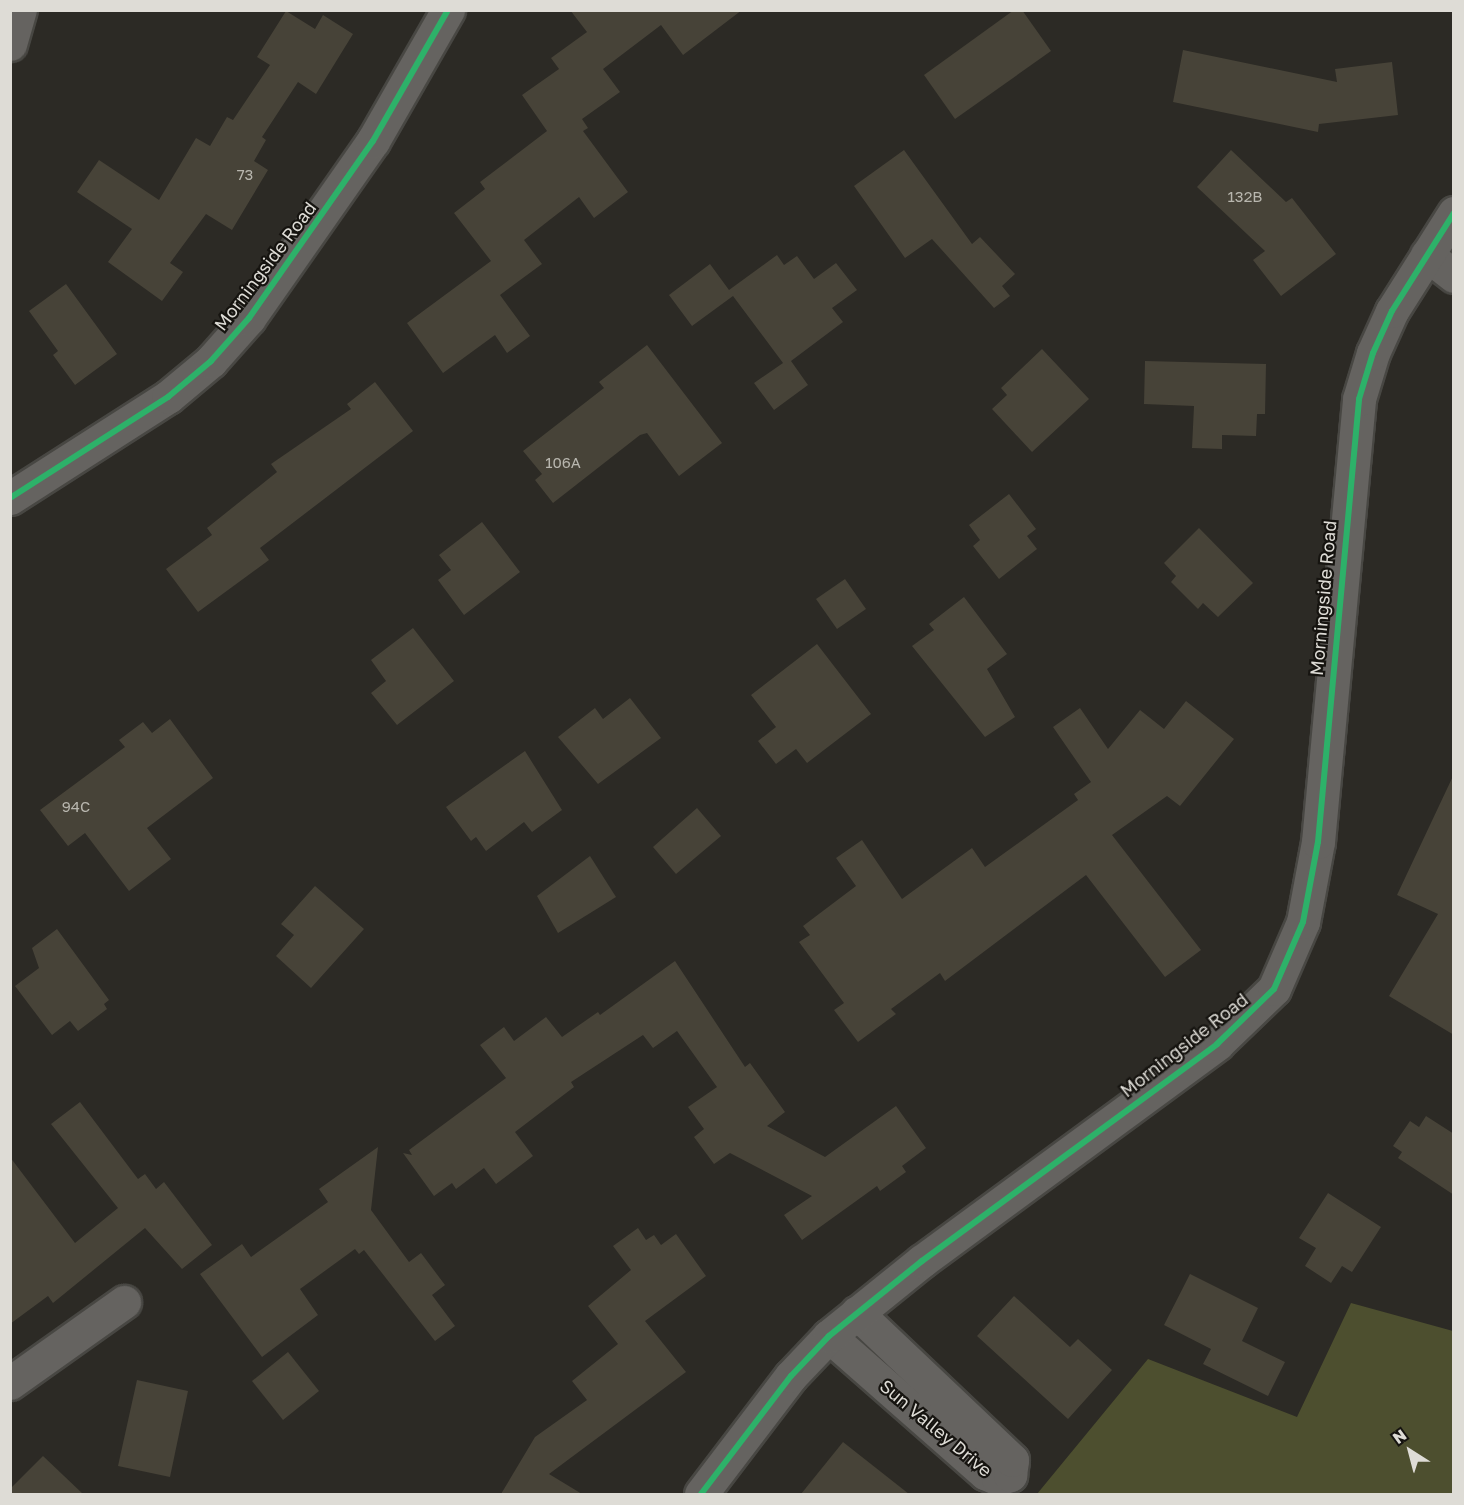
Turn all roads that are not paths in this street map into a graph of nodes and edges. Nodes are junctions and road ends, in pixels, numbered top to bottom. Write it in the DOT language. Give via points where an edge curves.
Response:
graph roads {
  1 [pos="20,10"];
  2 [pos="448,10"];
  3 [pos="10,44"];
  4 [pos="1454,213"];
  5 [pos="1426,255"];
  6 [pos="1454,276"];
  7 [pos="10,498"];
  8 [pos="124,1302"];
  9 [pos="857,1313"];
  10 [pos="829,1336"];
  11 [pos="10,1383"];
  12 [pos="701,1494"];
  1 -- 3 [label="street"];
  2 -- 7 [label="street, Morningside Road" via="373,141 282,274 218,352 168,397"];
  4 -- 5 [label="street, Morningside Road"];
  5 -- 6 [label="street"];
  5 -- 9 [label="street, Morningside Road" via="1392,311 1373,353 1359,399 1318,842 1303,922 1275,989 1217,1044"];
  8 -- 11 [label="street"];
  9 -- 10 [label="street, Morningside Road"];
  9 -- 10 [label="street, Sun Valley Drive" via="1012,1460 1010,1475 998,1479 985,1473"];
  10 -- 12 [label="street, Morningside Road" via="791,1376"];
}
